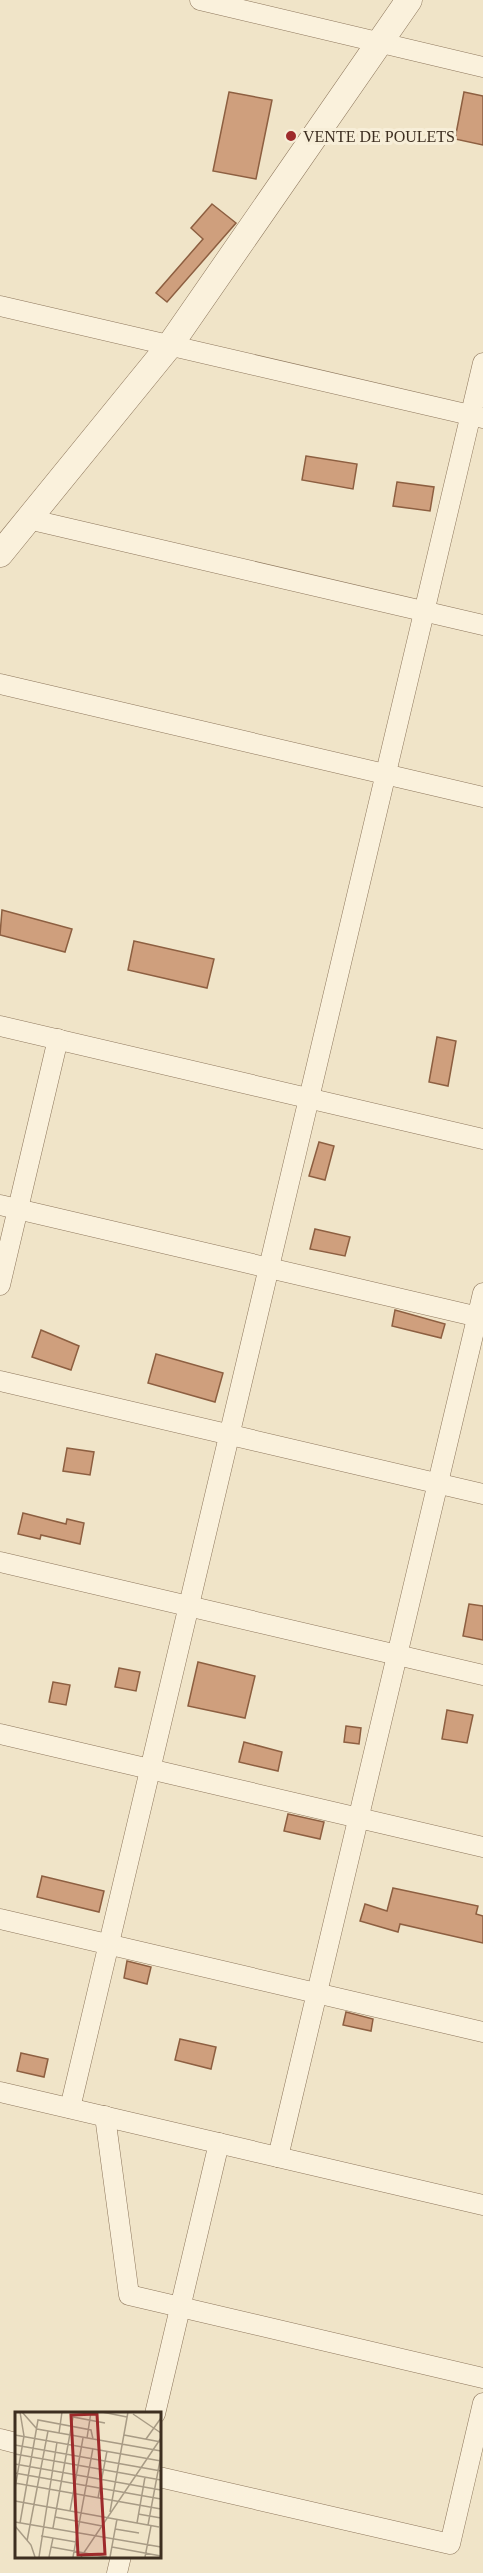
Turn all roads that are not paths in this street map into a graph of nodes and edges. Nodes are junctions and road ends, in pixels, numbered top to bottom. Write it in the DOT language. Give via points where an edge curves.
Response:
graph roads {
  1 [pos="200,0"];
  2 [pos="409,0"];
  3 [pos="380,42"];
  4 [pos="483,67"];
  5 [pos="0,306"];
  6 [pos="170,345"];
  7 [pos="483,363"];
  8 [pos="477,416"];
  9 [pos="28,519"];
  10 [pos="0,554"];
  11 [pos="424,611"];
  12 [pos="483,625"];
  13 [pos="0,684"];
  14 [pos="386,774"];
  15 [pos="483,797"];
  16 [pos="0,1026"];
  17 [pos="58,1039"];
  18 [pos="309,1098"];
  19 [pos="483,1138"];
  20 [pos="9,1207"];
  21 [pos="268,1268"];
  22 [pos="0,1285"];
  23 [pos="483,1293"];
  24 [pos="480,1318"];
  25 [pos="0,1381"];
  26 [pos="229,1435"];
  27 [pos="438,1484"];
  28 [pos="483,1494"];
  29 [pos="0,1562"];
  30 [pos="188,1606"];
  31 [pos="397,1655"];
  32 [pos="483,1675"];
  33 [pos="0,1734"];
  34 [pos="150,1769"];
  35 [pos="358,1818"];
  36 [pos="483,1847"];
  37 [pos="0,1919"];
  38 [pos="108,1944"];
  39 [pos="317,1994"];
  40 [pos="483,2032"];
  41 [pos="0,2092"];
  42 [pos="70,2108"];
  43 [pos="105,2116"];
  44 [pos="219,2143"];
  45 [pos="278,2157"];
  46 [pos="483,2205"];
  47 [pos="180,2307"];
  48 [pos="483,2378"];
  49 [pos="483,2403"];
  50 [pos="155,2412"];
  51 [pos="0,2439"];
  52 [pos="15,2443"];
  53 [pos="160,2476"];
  54 [pos="121,2558"];
  55 [pos="117,2573"];
  1 -- 3 [label="street"];
  2 -- 3 [label="street"];
  3 -- 4 [label="street"];
  3 -- 6 [label="street"];
  5 -- 6 [label="street"];
  6 -- 8 [label="street"];
  6 -- 9 [label="street"];
  7 -- 8 [label="street"];
  8 -- 11 [label="street"];
  9 -- 10 [label="street"];
  9 -- 11 [label="street"];
  11 -- 12 [label="street"];
  11 -- 14 [label="street"];
  13 -- 14 [label="street"];
  14 -- 15 [label="street"];
  14 -- 18 [label="street"];
  16 -- 17 [label="street"];
  17 -- 18 [label="street"];
  17 -- 20 [label="street"];
  18 -- 19 [label="street"];
  18 -- 21 [label="street"];
  20 -- 21 [label="street"];
  20 -- 22 [label="street"];
  21 -- 24 [label="street"];
  21 -- 26 [label="street"];
  23 -- 24 [label="street"];
  24 -- 27 [label="street"];
  25 -- 26 [label="street"];
  26 -- 27 [label="street"];
  26 -- 30 [label="street"];
  27 -- 28 [label="street"];
  27 -- 31 [label="street"];
  29 -- 30 [label="street"];
  30 -- 31 [label="street"];
  30 -- 34 [label="street"];
  31 -- 32 [label="street"];
  31 -- 35 [label="street"];
  33 -- 34 [label="street"];
  34 -- 35 [label="street"];
  34 -- 38 [label="street"];
  35 -- 36 [label="street"];
  35 -- 39 [label="street"];
  37 -- 38 [label="street"];
  38 -- 39 [label="street"];
  38 -- 42 [label="street"];
  39 -- 40 [label="street"];
  39 -- 45 [label="street"];
  41 -- 42 [label="street"];
  42 -- 43 [label="street"];
  43 -- 44 [label="street"];
  43 -- 47 [label="street" via="129,2295"];
  44 -- 45 [label="street"];
  44 -- 47 [label="street"];
  45 -- 46 [label="street"];
  47 -- 48 [label="street"];
  47 -- 50 [label="street"];
  49 -- 53 [label="street" via="450,2544"];
  51 -- 52 [label="street"];
  54 -- 55 [label="street"];
}
